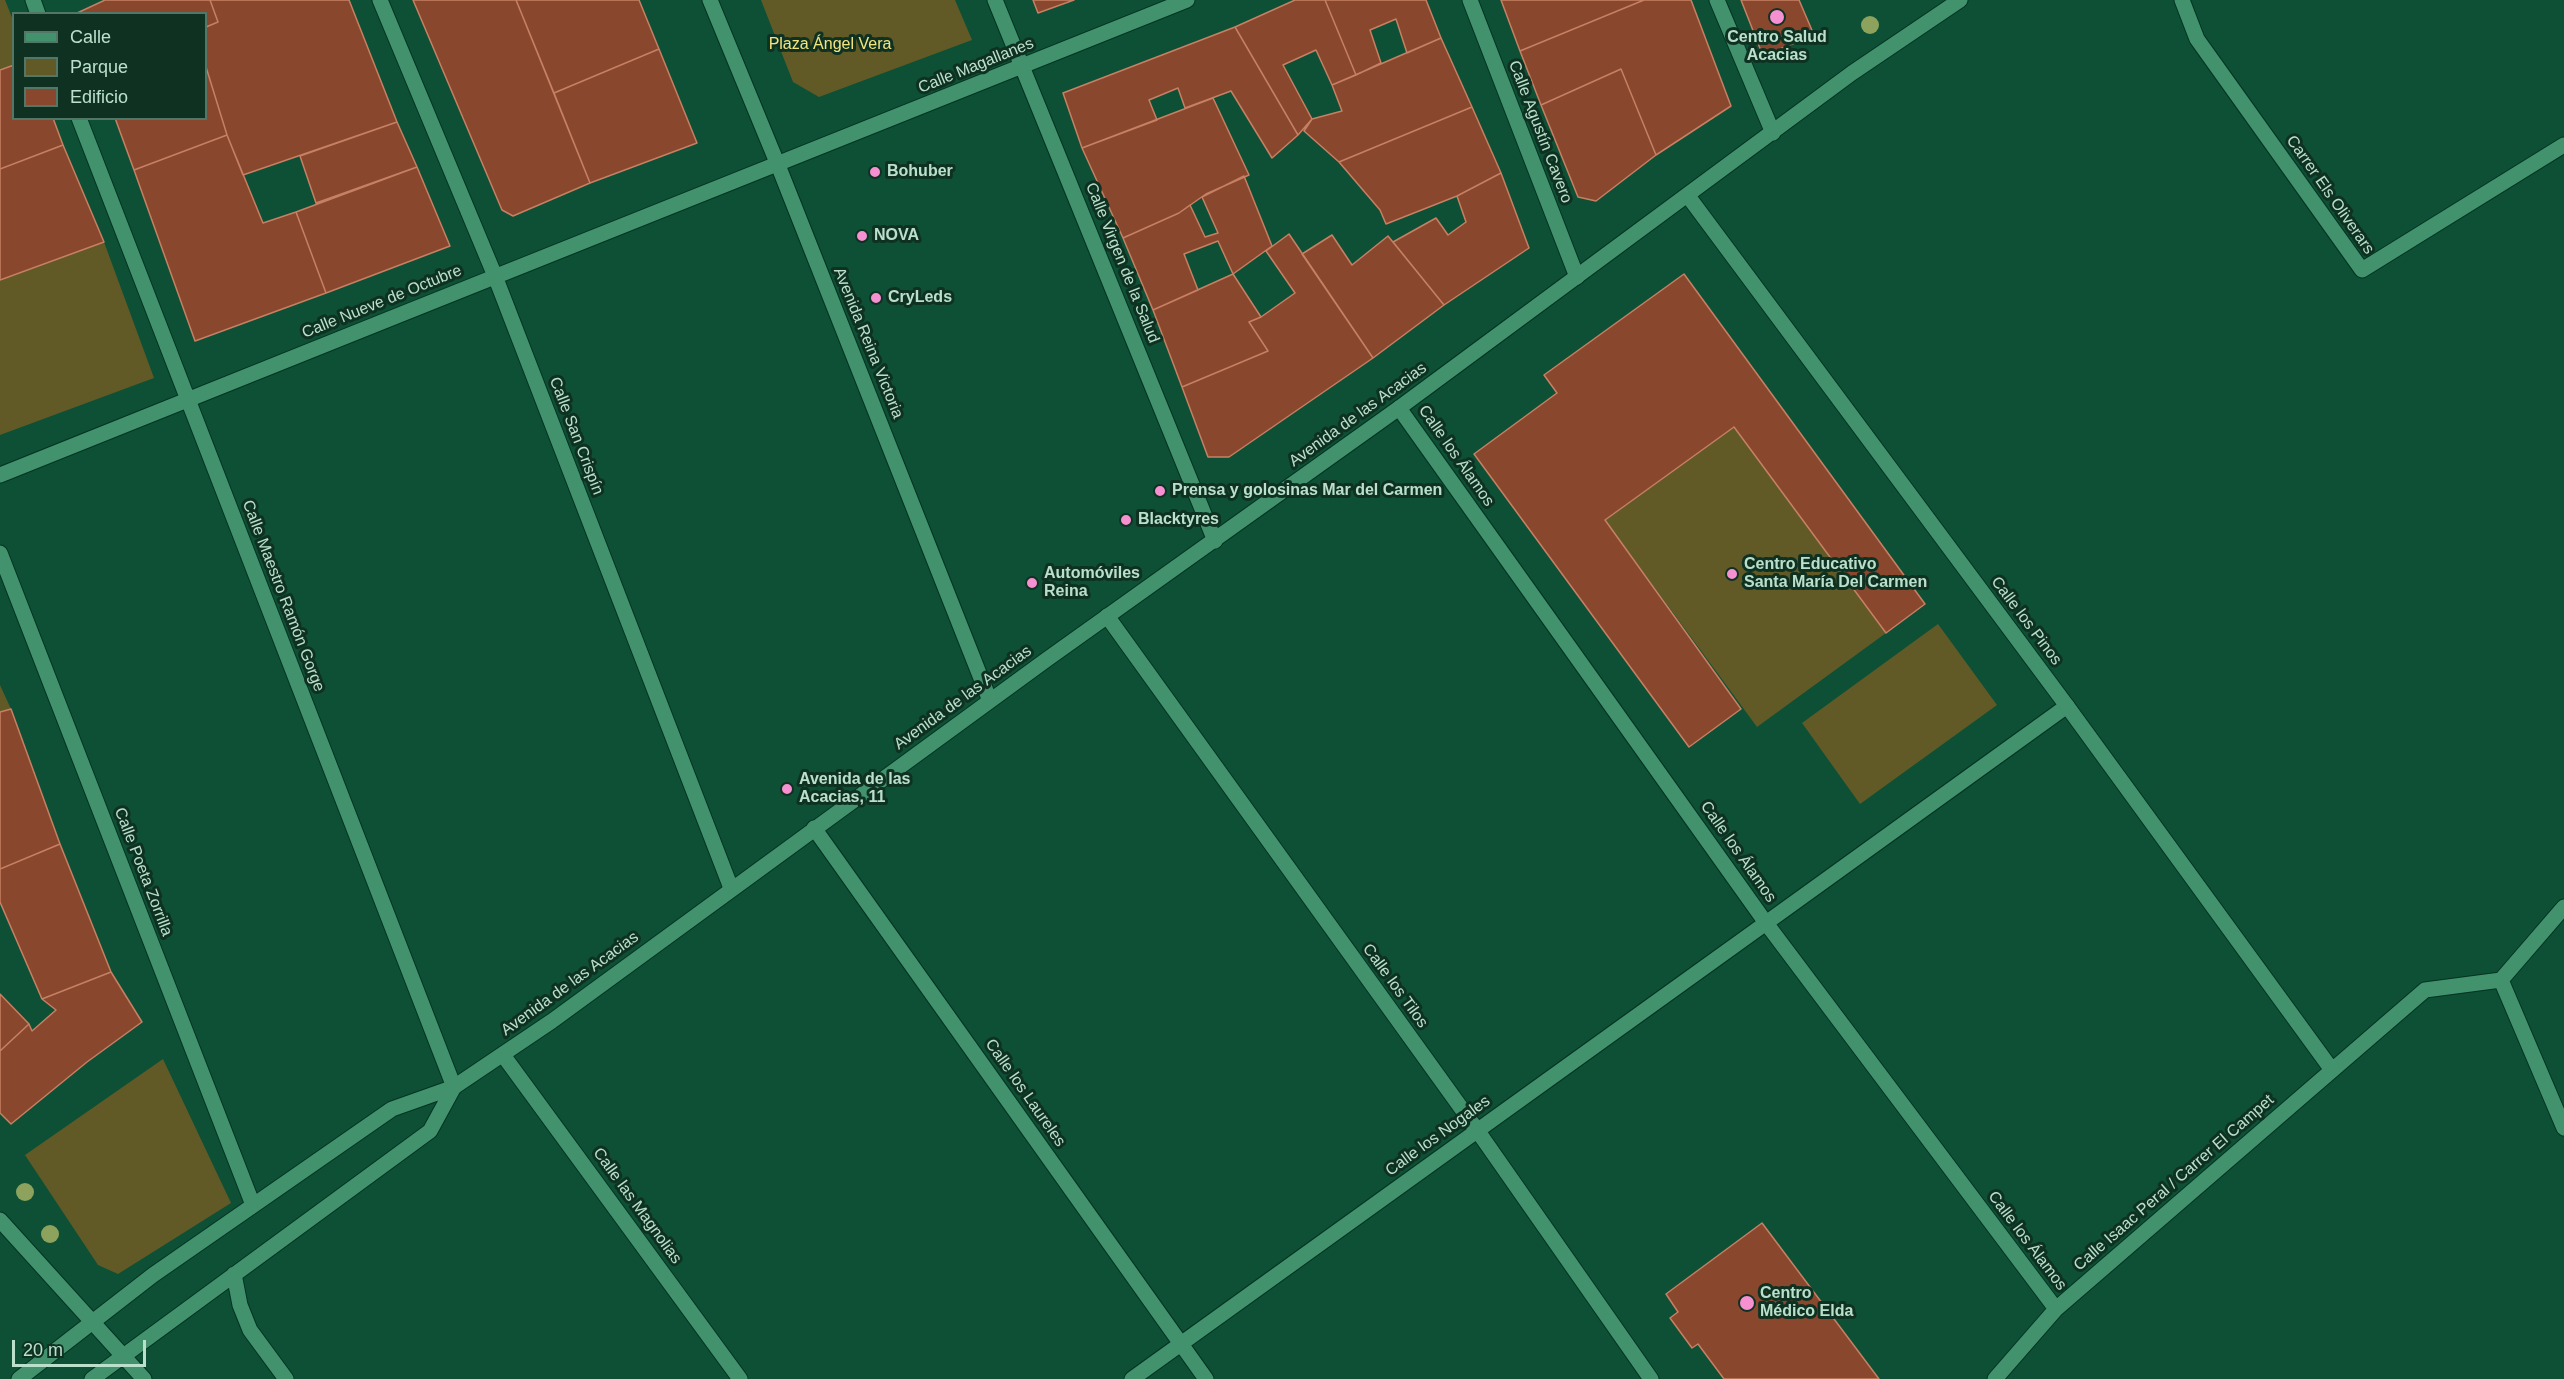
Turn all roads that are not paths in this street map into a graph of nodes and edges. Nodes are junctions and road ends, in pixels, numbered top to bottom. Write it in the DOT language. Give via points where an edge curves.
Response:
graph roads {
  1 [pos="380,0"];
  2 [pos="710,0"];
  3 [pos="995,0"];
  4 [pos="1187,0"];
  5 [pos="1470,0"];
  6 [pos="1718,0"];
  7 [pos="2182,0"];
  8 [pos="1952,2"];
  9 [pos="1021,68"];
  10 [pos="80,120"];
  11 [pos="1773,133"];
  12 [pos="2564,145"];
  13 [pos="778,165"];
  14 [pos="1688,196"];
  15 [pos="495,276"];
  16 [pos="1576,277"];
  17 [pos="188,401"];
  18 [pos="1399,408"];
  19 [pos="0,475"];
  20 [pos="1215,541"];
  21 [pos="0,553"];
  22 [pos="1107,616"];
  23 [pos="990,701"];
  24 [pos="2067,706"];
  25 [pos="814,828"];
  26 [pos="731,888"];
  27 [pos="2564,907"];
  28 [pos="1766,923"];
  29 [pos="2501,980"];
  30 [pos="503,1055"];
  31 [pos="2332,1070"];
  32 [pos="454,1087"];
  33 [pos="2564,1128"];
  34 [pos="1477,1130"];
  35 [pos="253,1204"];
  36 [pos="0,1220"];
  37 [pos="234,1274"];
  38 [pos="2056,1309"];
  39 [pos="93,1322"];
  40 [pos="1181,1344"];
  41 [pos="123,1358"];
  42 [pos="19,1379"];
  43 [pos="92,1379"];
  44 [pos="144,1379"];
  45 [pos="286,1379"];
  46 [pos="740,1379"];
  47 [pos="1132,1379"];
  48 [pos="1206,1379"];
  49 [pos="1651,1379"];
  50 [pos="1995,1379"];
  1 -- 15 [label="street, Calle San Crispín"];
  2 -- 13 [label="street, Avenida Reina Victoria"];
  3 -- 9 [label="street, Calle Virgen de la Salud"];
  4 -- 9 [label="street, Calle Magallanes"];
  5 -- 16 [label="street, Calle Agustín Cavero"];
  6 -- 11 [label="street"];
  7 -- 12 [label="street, Carrer Els Oliverars" via="2197,39 2362,270"];
  8 -- 11 [label="street, Avenida de las Acacias"];
  9 -- 13 [label="street, Calle Magallanes"];
  9 -- 20 [label="street, Calle Virgen de la Salud"];
  10 -- 17 [label="street, Calle Maestro Ramón Gorge"];
  11 -- 14 [label="street, Avenida de las Acacias"];
  13 -- 15 [label="street, Calle Nueve de Octubre"];
  13 -- 23 [label="street, Avenida Reina Victoria"];
  14 -- 16 [label="street, Avenida de las Acacias"];
  14 -- 24 [label="street, Calle los Pinos"];
  15 -- 17 [label="street, Calle Nueve de Octubre"];
  15 -- 26 [label="street, Calle San Crispín"];
  16 -- 18 [label="street, Avenida de las Acacias"];
  17 -- 19 [label="street, Calle Nueve de Octubre"];
  17 -- 32 [label="street, Calle Maestro Ramón Gorge"];
  18 -- 20 [label="street, Avenida de las Acacias"];
  18 -- 28 [label="street, Calle los Álamos"];
  20 -- 22 [label="street, Avenida de las Acacias"];
  21 -- 35 [label="street, Calle Poeta Zorrilla"];
  22 -- 23 [label="street, Avenida de las Acacias"];
  22 -- 34 [label="street, Calle los Tilos"];
  23 -- 25 [label="street, Avenida de las Acacias"];
  24 -- 28 [label="street, Calle los Nogales"];
  24 -- 31 [label="street, Calle los Pinos"];
  25 -- 26 [label="street, Avenida de las Acacias"];
  25 -- 40 [label="street, Calle los Laureles"];
  26 -- 30 [label="street, Avenida de las Acacias"];
  27 -- 29 [label="street"];
  28 -- 34 [label="street, Calle los Nogales"];
  28 -- 38 [label="street, Calle los Álamos"];
  29 -- 31 [label="street, Calle Isaac Peral / Carrer El Campet" via="2425,990"];
  29 -- 33 [label="street"];
  30 -- 32 [label="street, Avenida de las Acacias"];
  30 -- 46 [label="street, Calle las Magnolias"];
  31 -- 38 [label="street, Calle Isaac Peral / Carrer El Campet"];
  32 -- 35 [label="street, Avenida de las Acacias" via="392,1109"];
  32 -- 37 [label="street, Avenida de las Acacias" via="430,1131"];
  34 -- 40 [label="street, Calle los Nogales"];
  34 -- 49 [label="street, Calle los Tilos"];
  35 -- 39 [label="street, Avenida de las Acacias"];
  36 -- 39 [label="street"];
  37 -- 41 [label="street, Avenida de las Acacias"];
  37 -- 45 [label="street" via="250,1330"];
  38 -- 50 [label="street, Calle Isaac Peral / Carrer El Campet"];
  39 -- 41 [label="street"];
  39 -- 42 [label="street, Avenida de las Acacias"];
  40 -- 47 [label="street, Calle los Nogales"];
  40 -- 48 [label="street, Calle los Laureles"];
  41 -- 43 [label="street, Avenida de las Acacias"];
  41 -- 44 [label="street"];
}
